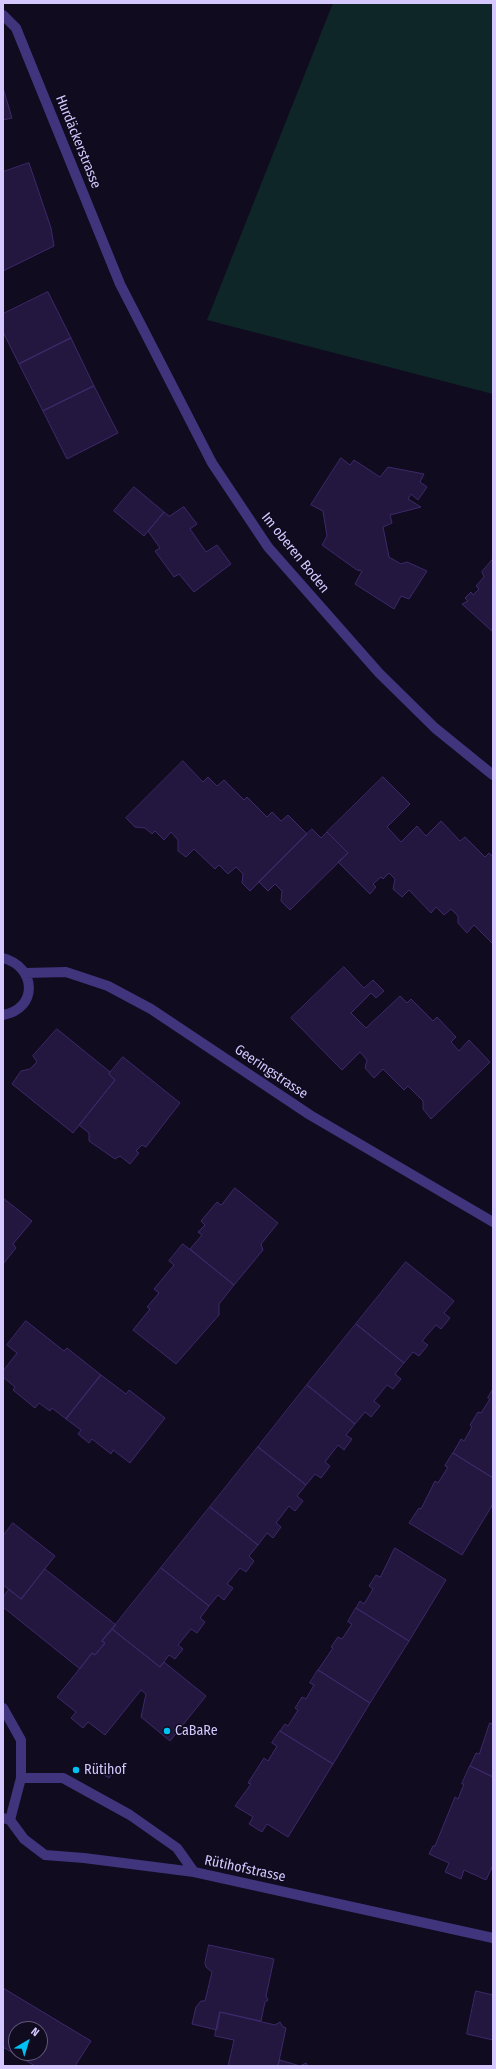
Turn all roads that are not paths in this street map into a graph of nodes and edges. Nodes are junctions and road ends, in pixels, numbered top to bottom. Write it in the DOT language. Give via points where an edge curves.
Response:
graph roads {
  1 [pos="3,15"];
  2 [pos="120,284"];
  3 [pos="493,775"];
  4 [pos="3,958"];
  5 [pos="25,973"];
  6 [pos="3,1016"];
  7 [pos="493,1222"];
  8 [pos="3,1708"];
  9 [pos="21,1778"];
  10 [pos="6,1819"];
  11 [pos="194,1872"];
  12 [pos="493,1938"];
  1 -- 2 [label="street, Hurdäckerstrasse" via="16,28"];
  2 -- 3 [label="street, Im oberen Boden" via="212,463 268,547 379,673 435,728"];
  4 -- 5 [label="street" via="12,961"];
  5 -- 6 [label="street" via="29,985 28,996 21,1007 12,1014"];
  5 -- 7 [label="street, Geeringstrasse" via="66,972 108,986 145,1005 310,1115"];
  8 -- 9 [label="street" via="21,1740"];
  9 -- 10 [label="street"];
  9 -- 11 [label="street" via="63,1778 130,1815 176,1848"];
  10 -- 11 [label="street, Rütihofstrasse" via="24,1839 45,1855"];
  11 -- 12 [label="street, Rütihofstrasse"];
}
